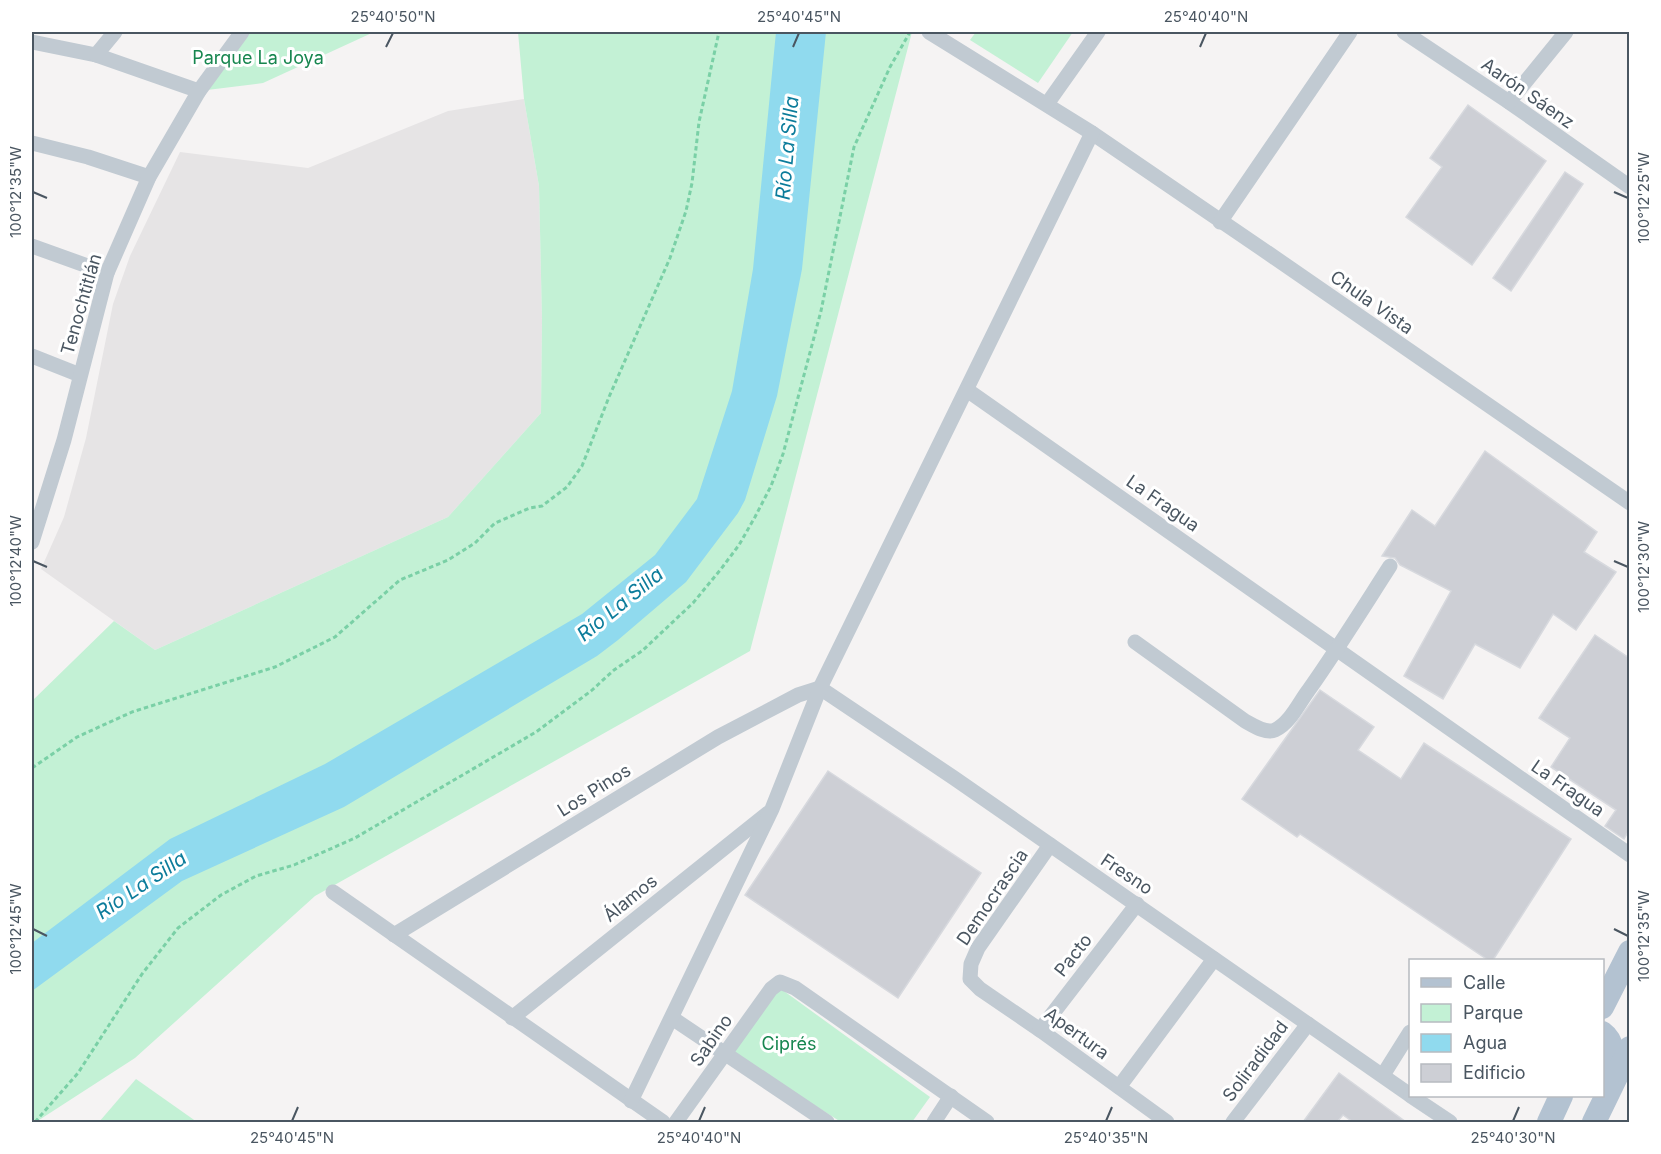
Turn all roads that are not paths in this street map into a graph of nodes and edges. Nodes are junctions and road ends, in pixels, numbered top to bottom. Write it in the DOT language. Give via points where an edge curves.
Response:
graph roads {
  1 [pos="115,32"];
  2 [pos="242,32"];
  3 [pos="929,32"];
  4 [pos="1098,32"];
  5 [pos="1350,32"];
  6 [pos="1404,32"];
  7 [pos="1566,32"];
  8 [pos="32,42"];
  9 [pos="96,56"];
  10 [pos="199,91"];
  11 [pos="1509,102"];
  12 [pos="1047,104"];
  13 [pos="1092,134"];
  14 [pos="32,143"];
  15 [pos="149,177"];
  16 [pos="1629,187"];
  17 [pos="1220,222"];
  18 [pos="32,246"];
  19 [pos="107,273"];
  20 [pos="32,356"];
  21 [pos="80,375"];
  22 [pos="967,390"];
  23 [pos="1629,503"];
  24 [pos="32,542"];
  25 [pos="1390,566"];
  26 [pos="1135,642"];
  27 [pos="1338,649"];
  28 [pos="820,688"];
  29 [pos="772,809"];
  30 [pos="1050,845"];
  31 [pos="1629,855"];
  32 [pos="333,892"];
  33 [pos="1137,904"];
  34 [pos="394,935"];
  35 [pos="1629,952"];
  36 [pos="1214,959"];
  37 [pos="969,971"];
  38 [pos="1604,1002"];
  39 [pos="513,1018"];
  40 [pos="672,1018"];
  41 [pos="1308,1023"];
  42 [pos="1040,1030"];
  43 [pos="1409,1034"];
  44 [pos="1604,1034"];
  45 [pos="1629,1048"];
  46 [pos="726,1054"];
  47 [pos="1383,1075"];
  48 [pos="1119,1087"];
  49 [pos="1608,1091"];
  50 [pos="1409,1094"];
  51 [pos="951,1096"];
  52 [pos="1414,1097"];
  53 [pos="1560,1097"];
  54 [pos="631,1101"];
  55 [pos="663,1122"];
  56 [pos="676,1122"];
  57 [pos="827,1122"];
  58 [pos="934,1122"];
  59 [pos="987,1122"];
  60 [pos="1167,1122"];
  61 [pos="1233,1122"];
  62 [pos="1450,1122"];
  63 [pos="1549,1122"];
  64 [pos="1594,1122"];
  1 -- 9 [label="street"];
  2 -- 10 [label="street, Tenochtitlán"];
  3 -- 12 [label="street"];
  4 -- 12 [label="street"];
  5 -- 17 [label="street"];
  6 -- 11 [label="street, Aarón Sáenz"];
  7 -- 11 [label="street"];
  8 -- 9 [label="street"];
  9 -- 10 [label="street"];
  10 -- 15 [label="street, Tenochtitlán"];
  11 -- 16 [label="street, Aarón Sáenz"];
  12 -- 13 [label="street"];
  13 -- 17 [label="street, Chula Vista"];
  13 -- 22 [label="street"];
  14 -- 15 [label="street"];
  15 -- 19 [label="street, Tenochtitlán"];
  17 -- 23 [label="street, Chula Vista"];
  18 -- 19 [label="street"];
  19 -- 21 [label="street, Tenochtitlán"];
  20 -- 21 [label="street"];
  21 -- 24 [label="street, Tenochtitlán"];
  22 -- 27 [label="street, La Fragua"];
  22 -- 28 [label="street"];
  25 -- 27 [label="street"];
  26 -- 27 [label="street" via="1245,721 1271,731 1290,716"];
  27 -- 31 [label="street, La Fragua"];
  28 -- 29 [label="street"];
  28 -- 30 [label="street, Fresno"];
  28 -- 34 [label="street, Los Pinos" via="798,694 718,736"];
  29 -- 39 [label="street, Álamos"];
  29 -- 40 [label="street"];
  30 -- 33 [label="street, Fresno"];
  30 -- 37 [label="street, Democrascia" via="978,948"];
  32 -- 34 [label="street"];
  33 -- 36 [label="street, Fresno"];
  33 -- 42 [label="street, Pacto"];
  34 -- 39 [label="street"];
  35 -- 38 [label="main road"];
  36 -- 41 [label="street, Fresno"];
  36 -- 48 [label="street"];
  37 -- 42 [label="street, Apertura" via="974,983"];
  39 -- 54 [label="street"];
  40 -- 46 [label="street"];
  40 -- 54 [label="street"];
  41 -- 47 [label="street, Fresno"];
  41 -- 61 [label="street, Soliradidad"];
  42 -- 48 [label="street, Apertura"];
  43 -- 47 [label="street"];
  44 -- 49 [label="main road" via="1612,1046"];
  45 -- 49 [label="main road"];
  46 -- 51 [label="street, Sabino" via="780,982 795,988"];
  46 -- 56 [label="street, Sabino"];
  46 -- 57 [label="street"];
  47 -- 50 [label="street, Fresno"];
  48 -- 60 [label="street, Apertura"];
  49 -- 64 [label="main road"];
  51 -- 58 [label="street"];
  51 -- 59 [label="street"];
  52 -- 62 [label="street, Fresno"];
  53 -- 63 [label="main road"];
  54 -- 55 [label="street"];
}
